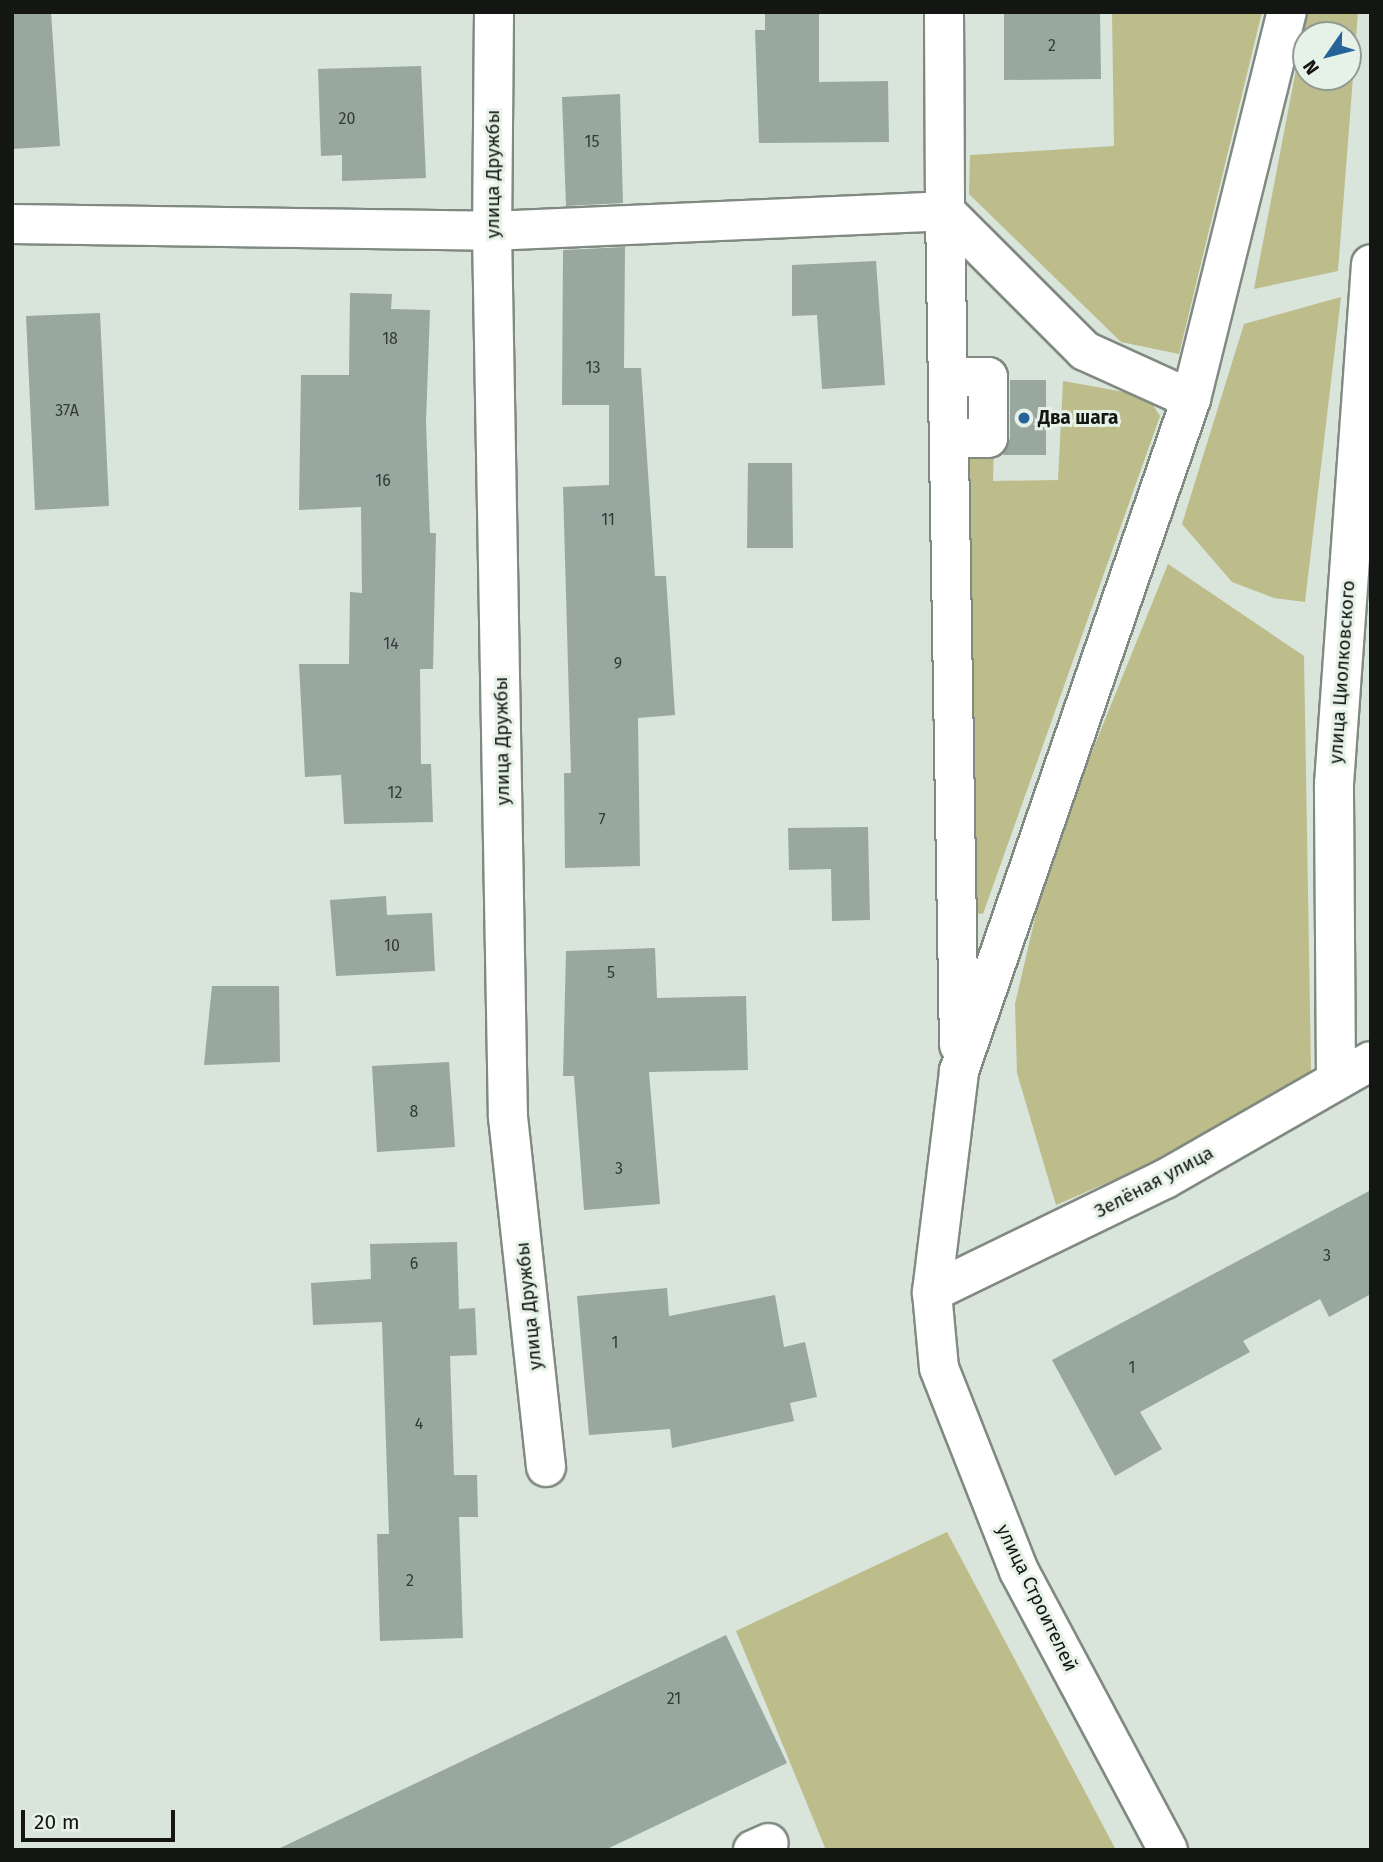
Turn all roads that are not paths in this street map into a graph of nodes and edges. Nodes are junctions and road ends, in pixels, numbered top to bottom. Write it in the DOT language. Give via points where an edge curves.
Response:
graph roads {
  1 [pos="494,12"];
  2 [pos="944,12"];
  3 [pos="1287,12"];
  4 [pos="945,211"];
  5 [pos="12,224"];
  6 [pos="492,231"];
  7 [pos="1371,264"];
  8 [pos="1191,399"];
  9 [pos="1371,1061"];
  10 [pos="959,1071"];
  11 [pos="1336,1080"];
  12 [pos="932,1292"];
  13 [pos="547,1467"];
  14 [pos="1168,1850"];
  1 -- 6 [label="street, улица Дружбы"];
  2 -- 4 [label="street"];
  3 -- 8 [label="street"];
  4 -- 6 [label="street"];
  4 -- 8 [label="street" via="1085,351"];
  4 -- 10 [label="street"];
  5 -- 6 [label="street"];
  6 -- 13 [label="street, улица Дружбы" via="509,1117"];
  7 -- 11 [label="street, улица Циолковского" via="1334,785"];
  8 -- 10 [label="street"];
  9 -- 11 [label="street, Зелёная улица"];
  10 -- 12 [label="street, улица Строителей"];
  11 -- 12 [label="street, Зелёная улица" via="1165,1180"];
  12 -- 14 [label="street, улица Строителей" via="939,1368 1019,1571"];
}
